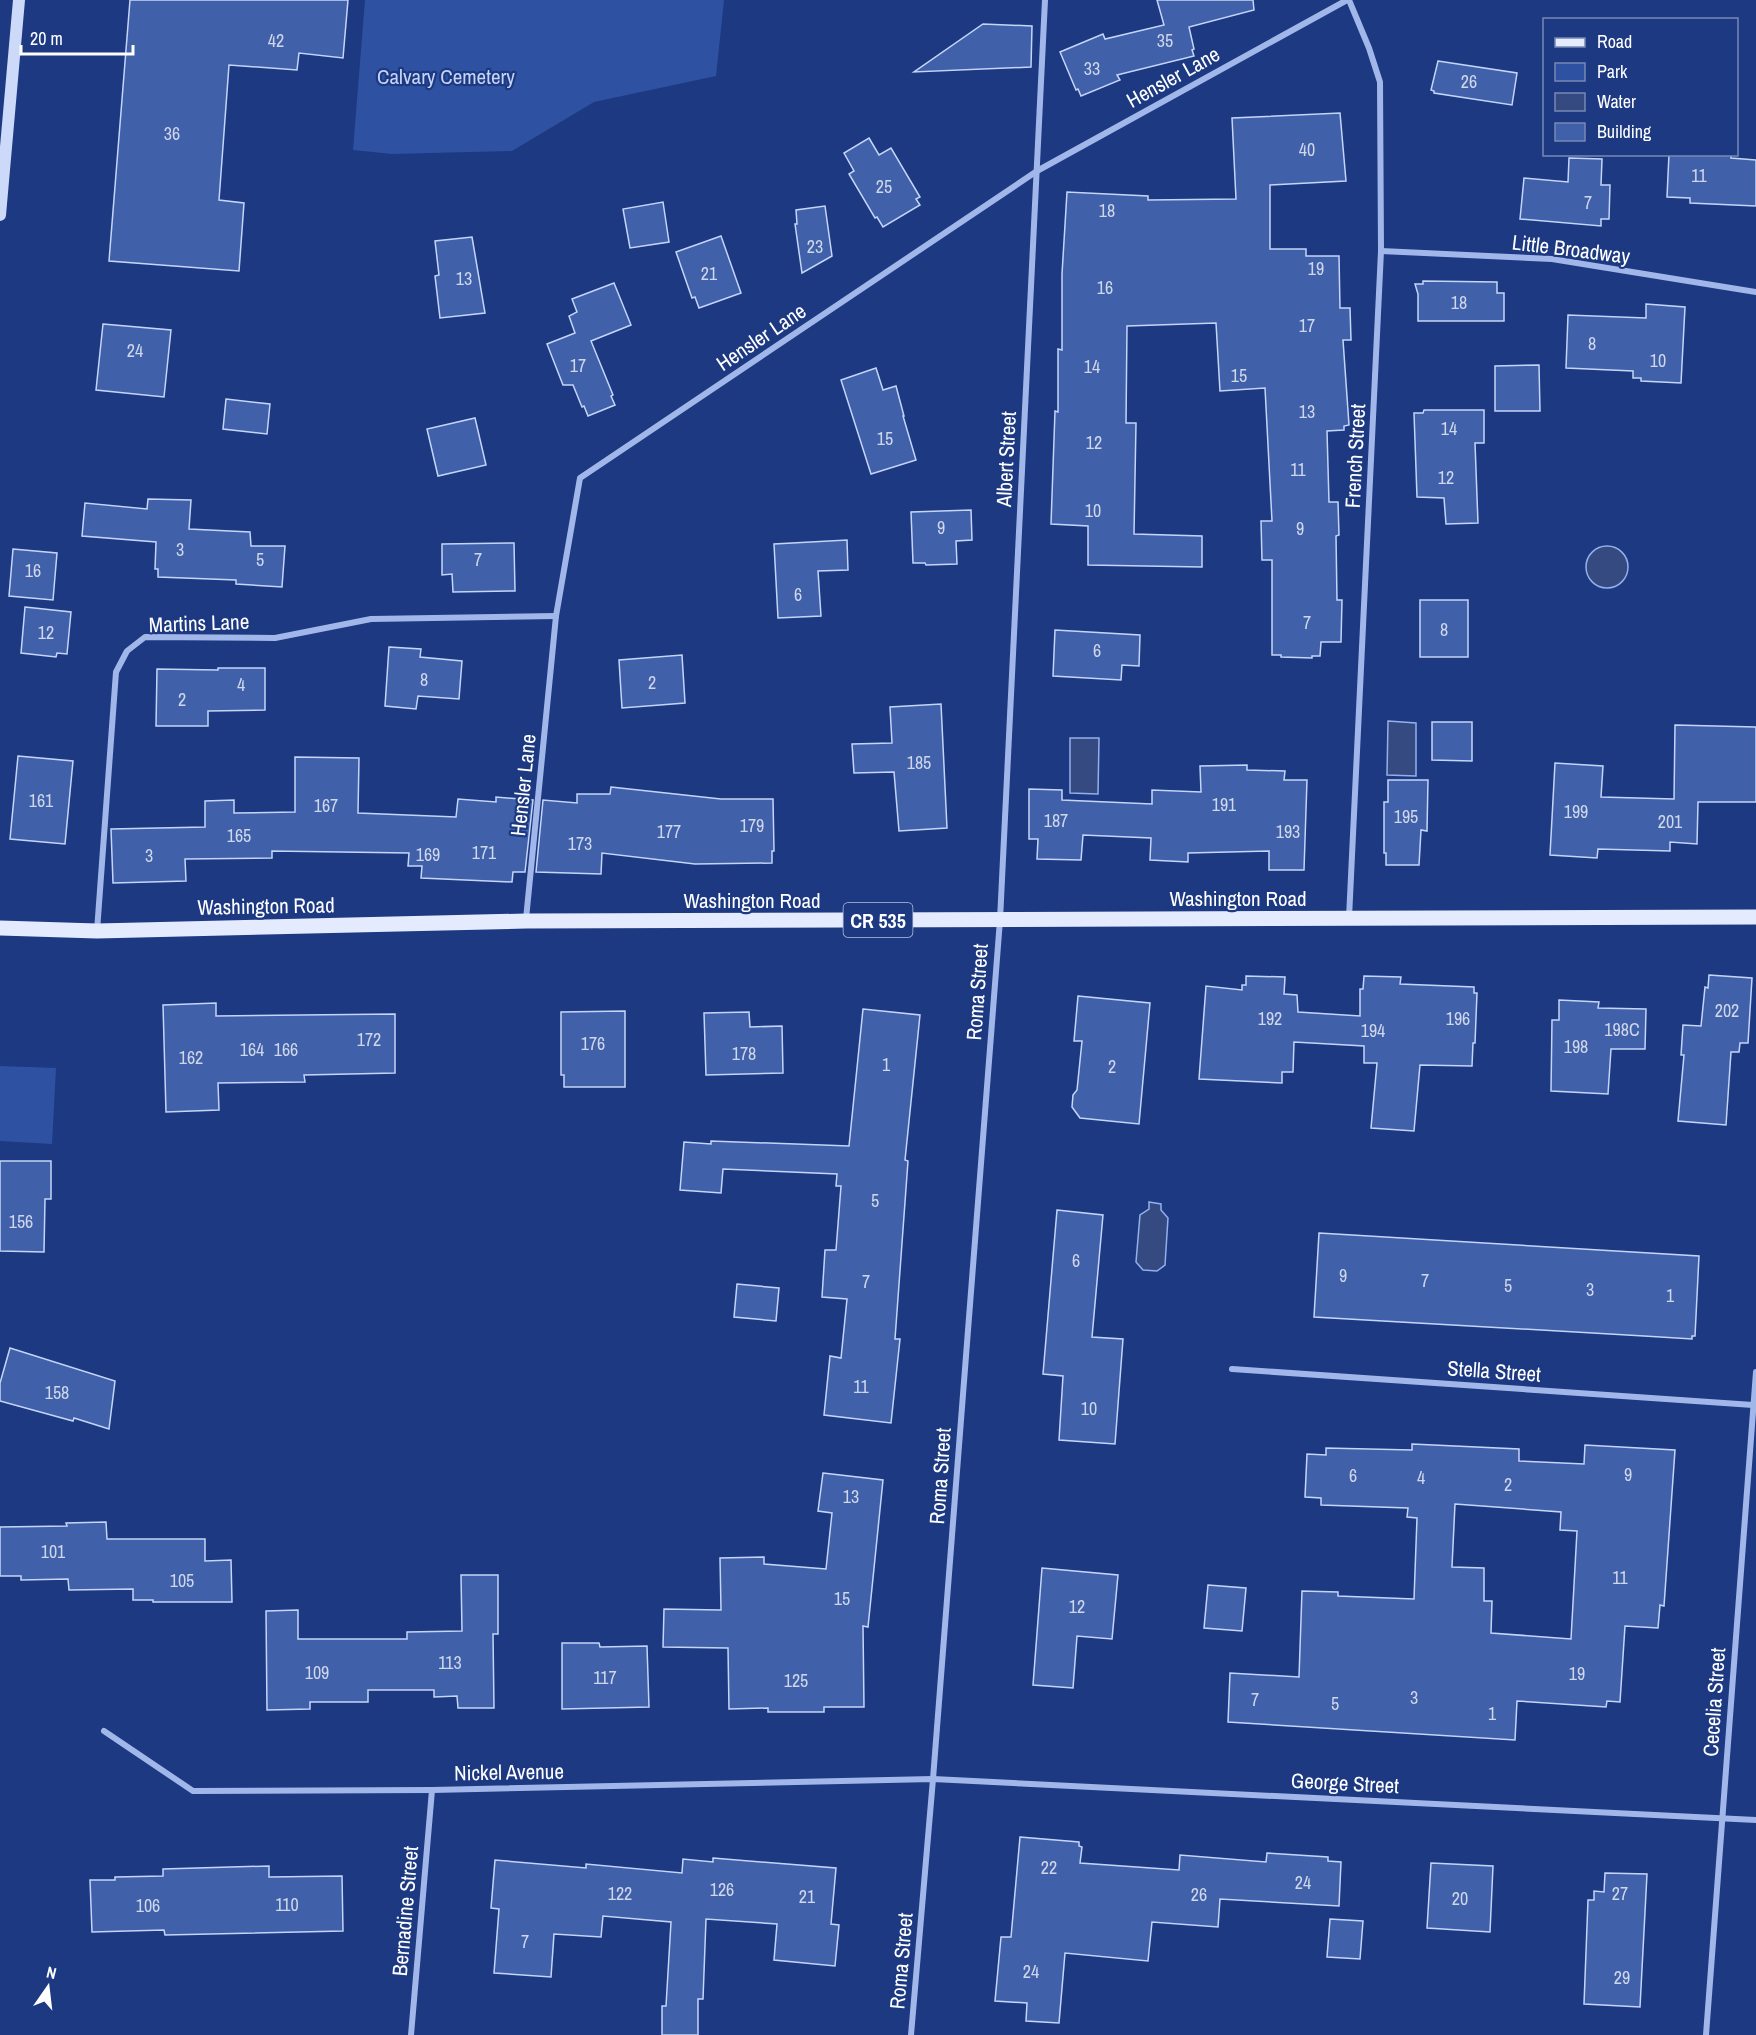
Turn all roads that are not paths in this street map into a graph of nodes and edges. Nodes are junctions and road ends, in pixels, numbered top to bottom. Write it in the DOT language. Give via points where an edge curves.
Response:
graph roads {
  1 [pos="19,0"];
  2 [pos="1046,0"];
  3 [pos="1348,0"];
  4 [pos="1037,171"];
  5 [pos="0,215"];
  6 [pos="1381,250"];
  7 [pos="1756,292"];
  8 [pos="556,616"];
  9 [pos="1756,917"];
  10 [pos="1349,918"];
  11 [pos="1000,920"];
  12 [pos="526,921"];
  13 [pos="0,928"];
  14 [pos="97,931"];
  15 [pos="1232,1369"];
  16 [pos="1756,1372"];
  17 [pos="1753,1405"];
  18 [pos="104,1731"];
  19 [pos="933,1779"];
  20 [pos="432,1790"];
  21 [pos="1722,1818"];
  22 [pos="1756,1820"];
  23 [pos="411,2035"];
  24 [pos="911,2035"];
  25 [pos="1706,2035"];
  1 -- 5 [label="main road"];
  2 -- 4 [label="street, Albert Street"];
  3 -- 4 [label="street, Hensler Lane"];
  3 -- 6 [label="street, French Street" via="1380,82"];
  4 -- 8 [label="street, Hensler Lane" via="580,478"];
  4 -- 11 [label="street, Albert Street"];
  6 -- 7 [label="street, Little Broadway" via="1552,259"];
  6 -- 10 [label="street, French Street"];
  8 -- 12 [label="street, Hensler Lane"];
  8 -- 14 [label="street, Martins Lane" via="371,619 275,638 145,638 127,651 116,672"];
  9 -- 10 [label="main road, Washington Road / CR 535"];
  10 -- 11 [label="main road, Washington Road / CR 535"];
  11 -- 12 [label="main road, Washington Road / CR 535"];
  11 -- 19 [label="street, Roma Street"];
  12 -- 14 [label="main road, Washington Road / CR 535"];
  13 -- 14 [label="main road, Washington Road / CR 535"];
  15 -- 17 [label="street, Stella Street"];
  16 -- 17 [label="street, Cecelia Street"];
  17 -- 21 [label="street, Cecelia Street"];
  18 -- 20 [label="street, Nickel Avenue" via="193,1791"];
  19 -- 20 [label="street, Nickel Avenue"];
  19 -- 21 [label="street, George Street"];
  19 -- 24 [label="street, Roma Street"];
  20 -- 23 [label="street, Bernadine Street"];
  21 -- 22 [label="street, George Street"];
  21 -- 25 [label="street, Cecelia Street"];
}
